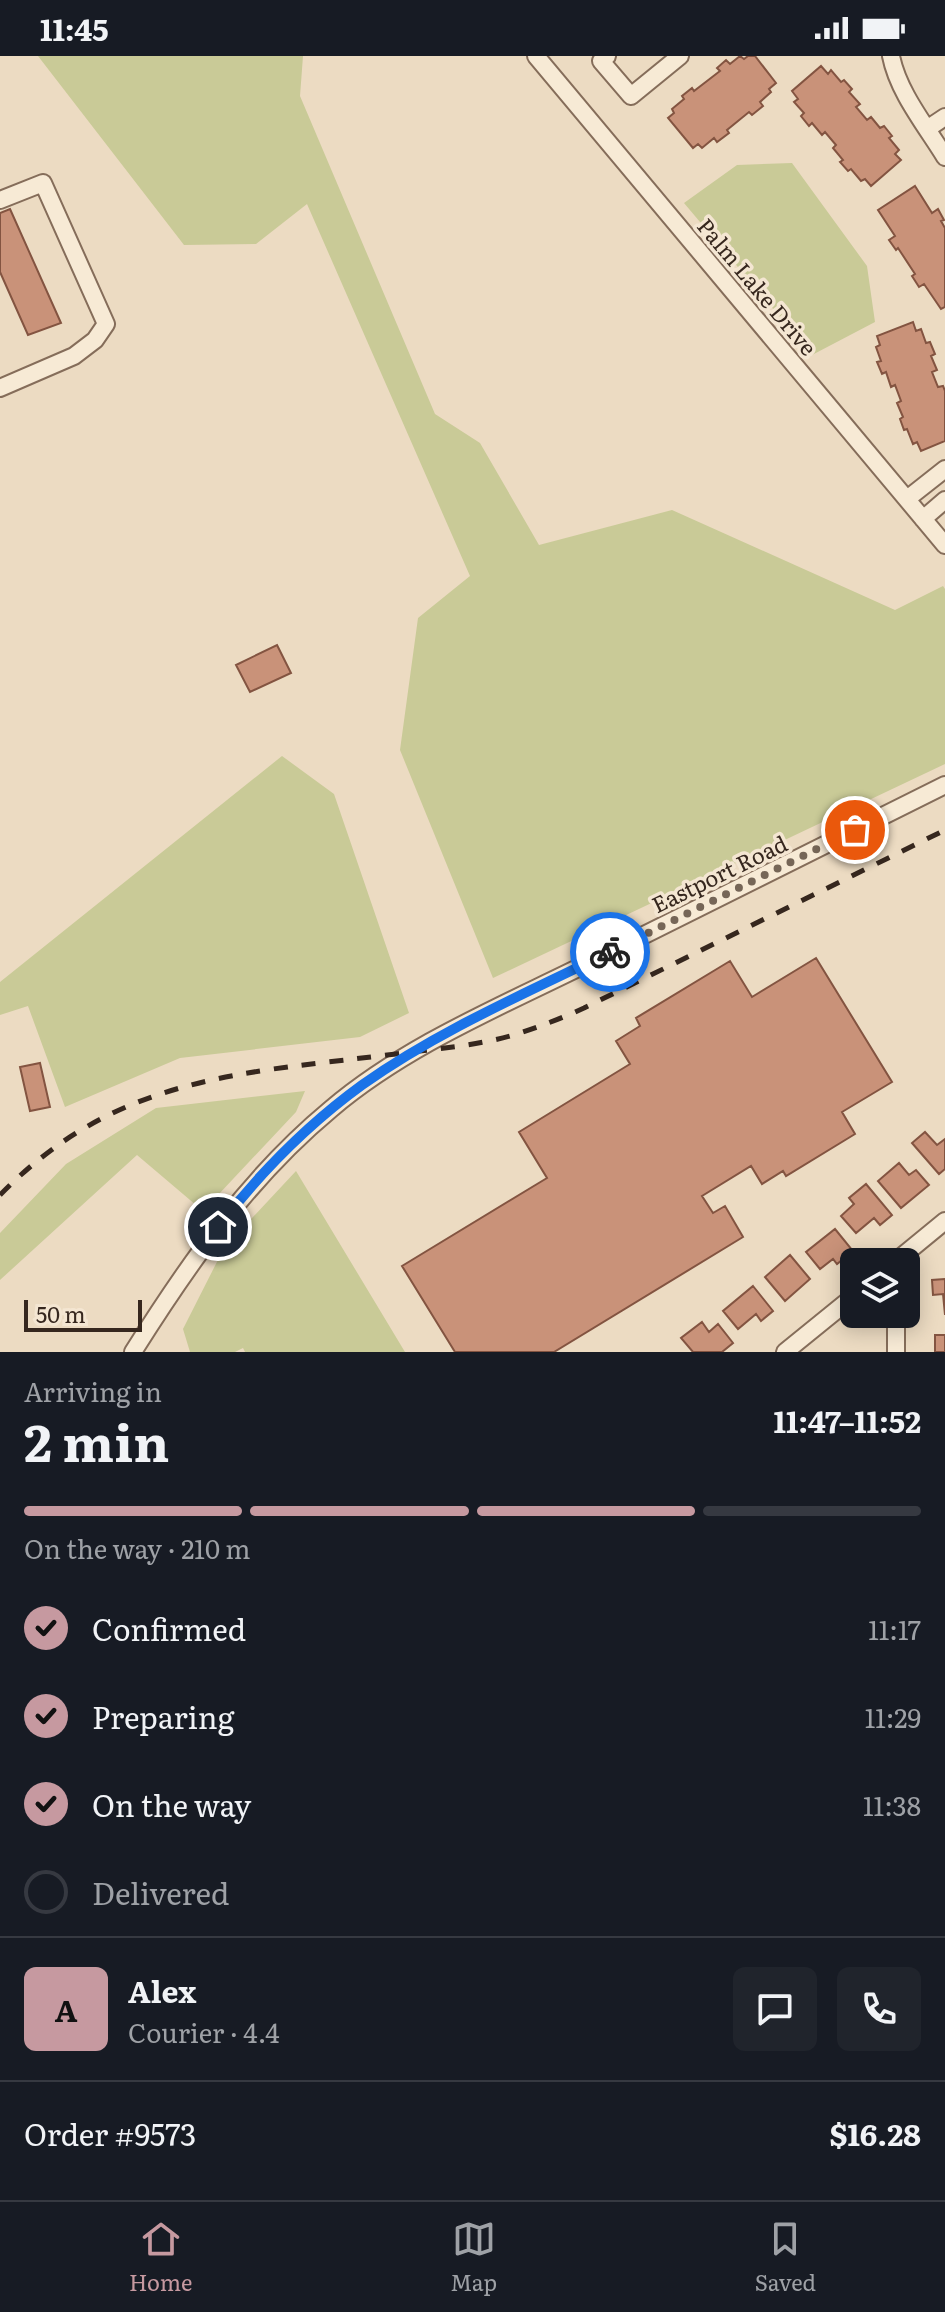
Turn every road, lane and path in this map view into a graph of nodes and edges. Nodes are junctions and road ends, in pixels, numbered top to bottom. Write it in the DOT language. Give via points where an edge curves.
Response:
graph roads {
  1 [pos="536,56"];
  2 [pos="607,56"];
  3 [pos="680,56"];
  4 [pos="891,56"];
  5 [pos="945,117"];
  6 [pos="927,129"];
  7 [pos="945,157"];
  8 [pos="0,200"];
  9 [pos="0,388"];
  10 [pos="945,469"];
  11 [pos="907,499"];
  12 [pos="945,500"];
  13 [pos="923,519"];
  14 [pos="945,545"];
  15 [pos="945,785"];
  16 [pos="945,1221"];
  17 [pos="912,1248"];
  18 [pos="840,1307"];
  19 [pos="896,1328"];
  20 [pos="133,1352"];
  21 [pos="785,1352"];
  22 [pos="896,1352"];
  1 -- 11 [label="street, Palm Lake Drive"];
  2 -- 3 [label="street" via="601,61 631,96"];
  4 -- 6 [label="street"];
  5 -- 6 [label="street"];
  6 -- 7 [label="street"];
  8 -- 9 [label="street" via="43,183 106,324 74,356"];
  10 -- 11 [label="street"];
  11 -- 13 [label="street, Palm Lake Drive"];
  12 -- 13 [label="street"];
  13 -- 14 [label="street, Palm Lake Drive"];
  15 -- 20 [label="street, Eastport Road" via="459,1027 364,1084 297,1139 234,1206"];
  16 -- 17 [label="street"];
  18 -- 21 [label="street"];
  19 -- 22 [label="street"];
}
